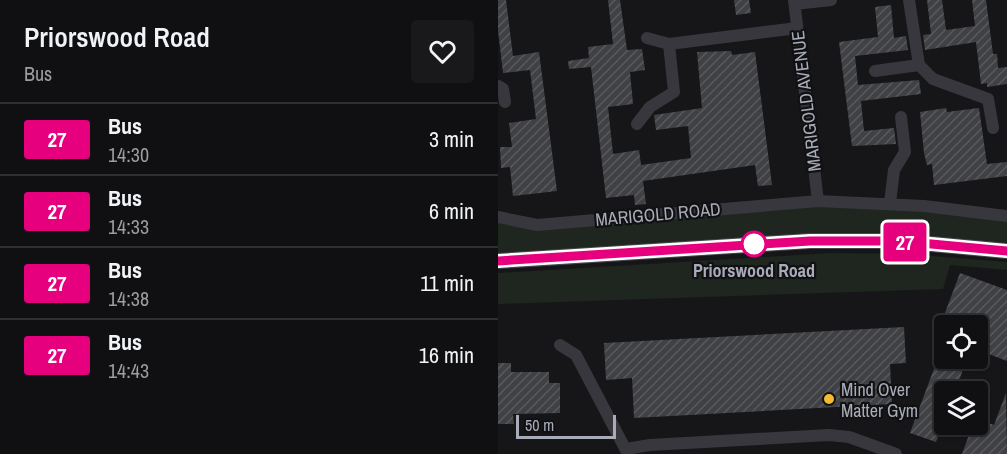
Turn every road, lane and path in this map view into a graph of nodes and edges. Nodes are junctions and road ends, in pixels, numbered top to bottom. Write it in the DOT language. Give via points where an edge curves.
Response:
graph roads {
  1 [pos="831,0"];
  2 [pos="909,0"];
  3 [pos="795,2"];
  4 [pos="797,28"];
  5 [pos="647,38"];
  6 [pos="669,44"];
  7 [pos="919,65"];
  8 [pos="875,71"];
  9 [pos="498,86"];
  10 [pos="505,102"];
  11 [pos="901,117"];
  12 [pos="637,124"];
  13 [pos="993,128"];
  14 [pos="818,201"];
  15 [pos="890,203"];
  16 [pos="1007,216"];
  17 [pos="498,217"];
  18 [pos="1007,251"];
  19 [pos="498,261"];
  20 [pos="560,345"];
  21 [pos="627,452"];
  22 [pos="896,454"];
  1 -- 3 [label="street"];
  2 -- 7 [label="street"];
  3 -- 4 [label="street, MARIGOLD AVENUE"];
  4 -- 6 [label="street"];
  4 -- 14 [label="street, MARIGOLD AVENUE"];
  5 -- 6 [label="street"];
  6 -- 12 [label="street" via="674,92 650,107"];
  7 -- 8 [label="street"];
  7 -- 13 [label="street" via="933,79 988,99"];
  9 -- 10 [label="street" via="504,89"];
  11 -- 15 [label="street" via="905,152 894,170"];
  14 -- 15 [label="street, MARIGOLD ROAD"];
  14 -- 17 [label="street, MARIGOLD ROAD" via="537,225"];
  15 -- 16 [label="street, MARIGOLD ROAD"];
  18 -- 19 [label="street" via="899,241 810,241"];
  20 -- 21 [label="street" via="576,355"];
  21 -- 22 [label="street" via="650,444 829,435 849,437"];
}
